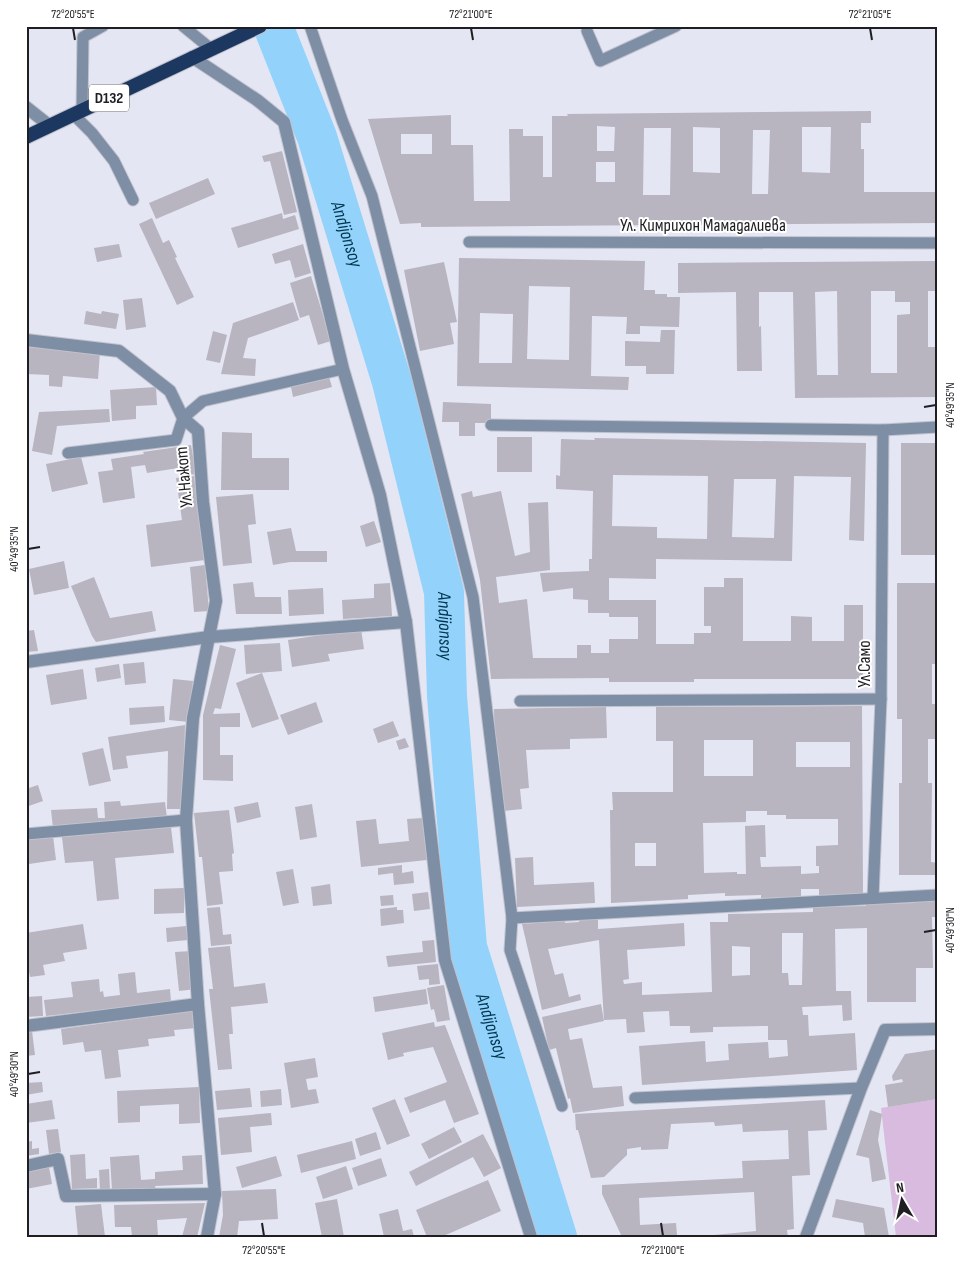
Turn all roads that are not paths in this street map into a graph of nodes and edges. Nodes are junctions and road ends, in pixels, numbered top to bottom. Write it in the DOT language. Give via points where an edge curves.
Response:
graph roads {
  1 [pos="103,26"];
  2 [pos="260,26"];
  3 [pos="310,26"];
  4 [pos="676,26"];
  5 [pos="186,28"];
  6 [pos="590,28"];
  7 [pos="211,49"];
  8 [pos="192,57"];
  9 [pos="26,107"];
  10 [pos="78,113"];
  11 [pos="50,126"];
  12 [pos="26,137"];
  13 [pos="133,200"];
  14 [pos="469,242"];
  15 [pos="938,243"];
  16 [pos="26,340"];
  17 [pos="343,369"];
  18 [pos="183,418"];
  19 [pos="491,425"];
  20 [pos="938,427"];
  21 [pos="883,430"];
  22 [pos="68,452"];
  23 [pos="406,622"];
  24 [pos="209,637"];
  25 [pos="26,662"];
  26 [pos="882,699"];
  27 [pos="520,701"];
  28 [pos="186,820"];
  29 [pos="26,834"];
  30 [pos="938,895"];
  31 [pos="873,898"];
  32 [pos="512,918"];
  33 [pos="198,1004"];
  34 [pos="26,1026"];
  35 [pos="938,1029"];
  36 [pos="862,1088"];
  37 [pos="635,1098"];
  38 [pos="562,1106"];
  39 [pos="26,1166"];
  40 [pos="215,1194"];
  41 [pos="207,1237"];
  42 [pos="531,1237"];
  43 [pos="806,1237"];
  1 -- 10 [label="lane" via="83,37"];
  2 -- 7 [label="highway, D132"];
  3 -- 32 [label="lane" via="372,196 473,597"];
  4 -- 6 [label="lane" via="600,61"];
  5 -- 7 [label="lane"];
  7 -- 8 [label="highway, D132"];
  8 -- 10 [label="highway, D132"];
  8 -- 17 [label="street" via="284,122"];
  9 -- 11 [label="street"];
  10 -- 11 [label="highway, D132"];
  10 -- 13 [label="lane" via="114,161"];
  11 -- 12 [label="highway, D132"];
  14 -- 15 [label="lane, Ул. Кимрихон Мамадалиева"];
  16 -- 18 [label="street, Ул.Нажот" via="119,350 170,391"];
  17 -- 18 [label="lane" via="203,401"];
  17 -- 23 [label="street" via="380,495"];
  18 -- 22 [label="lane" via="176,440"];
  18 -- 24 [label="street, Ул.Нажот" via="198,431 216,601"];
  19 -- 21 [label="lane"];
  20 -- 21 [label="lane"];
  21 -- 26 [label="lane, Ул.Само"];
  23 -- 24 [label="street"];
  23 -- 42 [label="street" via="445,960"];
  24 -- 25 [label="street"];
  24 -- 28 [label="street, Ул.Нажот" via="193,718"];
  26 -- 27 [label="lane"];
  26 -- 31 [label="lane, Ул.Само"];
  28 -- 29 [label="lane"];
  28 -- 33 [label="street, Ул.Нажот"];
  30 -- 31 [label="lane"];
  31 -- 32 [label="lane"];
  32 -- 38 [label="lane" via="510,950"];
  33 -- 34 [label="street"];
  33 -- 40 [label="street, Ул.Нажот"];
  35 -- 36 [label="street" via="885,1030"];
  36 -- 37 [label="lane"];
  36 -- 43 [label="street"];
  39 -- 40 [label="street" via="58,1159 66,1196"];
  40 -- 41 [label="street, Ул.Нажот"];
}
